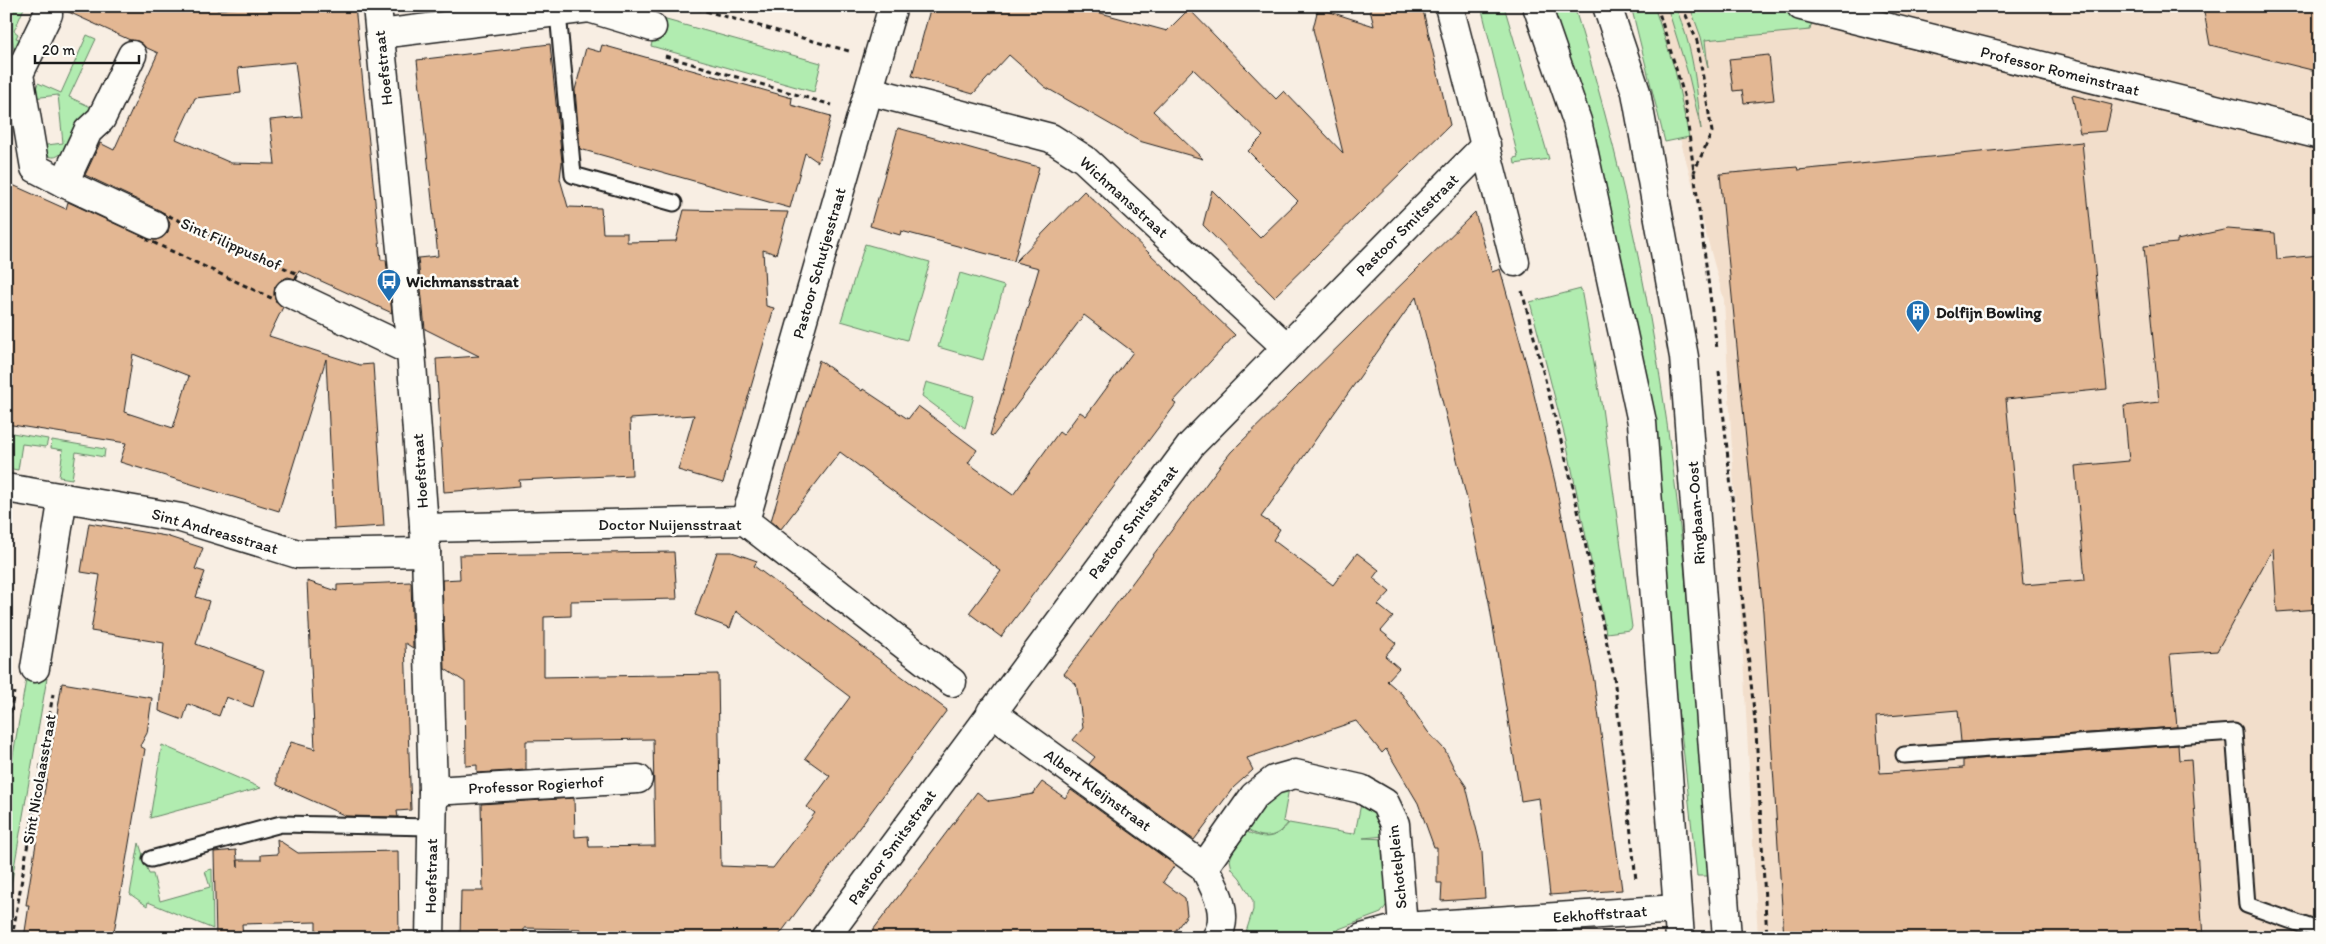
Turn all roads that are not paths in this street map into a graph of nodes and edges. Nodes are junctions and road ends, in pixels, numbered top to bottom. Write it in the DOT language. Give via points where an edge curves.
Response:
graph roads {
  1 [pos="377,6"];
  2 [pos="893,6"];
  3 [pos="1449,6"];
  4 [pos="1537,6"];
  5 [pos="1607,6"];
  6 [pos="1801,6"];
  7 [pos="558,13"];
  8 [pos="48,14"];
  9 [pos="652,28"];
  10 [pos="380,34"];
  11 [pos="132,55"];
  12 [pos="13,75"];
  13 [pos="866,103"];
  14 [pos="2320,134"];
  15 [pos="1486,146"];
  16 [pos="64,183"];
  17 [pos="674,203"];
  18 [pos="154,226"];
  19 [pos="1515,262"];
  20 [pos="289,293"];
  21 [pos="1286,347"];
  22 [pos="411,351"];
  23 [pos="6,488"];
  24 [pos="63,497"];
  25 [pos="745,521"];
  26 [pos="425,540"];
  27 [pos="35,668"];
  28 [pos="952,682"];
  29 [pos="991,712"];
  30 [pos="1904,755"];
  31 [pos="638,780"];
  32 [pos="433,791"];
  33 [pos="431,827"];
  34 [pos="151,860"];
  35 [pos="1204,867"];
  36 [pos="1677,909"];
  37 [pos="1403,927"];
  38 [pos="2320,931"];
  39 [pos="430,938"];
  40 [pos="825,938"];
  41 [pos="1216,938"];
  42 [pos="1362,938"];
  43 [pos="1680,938"];
  44 [pos="1727,938"];
  1 -- 10 [label="street, Hoefstraat"];
  2 -- 13 [label="street, Pastoor Schutjesstraat"];
  3 -- 15 [label="street"];
  4 -- 36 [label="street" via="1577,121 1642,422"];
  5 -- 44 [label="street, Ringbaan-Oost" via="1636,92 1684,357"];
  6 -- 14 [label="street, Professor Romeinstraat"];
  7 -- 9 [label="street" via="589,8"];
  7 -- 10 [label="street"];
  7 -- 17 [label="lane" via="573,175"];
  8 -- 12 [label="street"];
  10 -- 22 [label="street, Hoefstraat"];
  11 -- 16 [label="street" via="101,119 88,131"];
  12 -- 16 [label="street" via="35,168"];
  13 -- 21 [label="street, Wichmansstraat" via="1051,138 1084,159"];
  13 -- 25 [label="street, Pastoor Schutjesstraat"];
  15 -- 19 [label="street"];
  15 -- 21 [label="street, Pastoor Smitsstraat"];
  16 -- 18 [label="street"];
  20 -- 22 [label="street, Sint Filippushof"];
  21 -- 29 [label="street, Pastoor Smitsstraat" via="1191,445"];
  22 -- 26 [label="street, Hoefstraat"];
  23 -- 24 [label="street, Sint Andreasstraat"];
  24 -- 26 [label="street, Sint Andreasstraat" via="181,518 298,554"];
  24 -- 27 [label="street"];
  25 -- 26 [label="street, Doctor Nuijensstraat"];
  25 -- 28 [label="street, Doctor Nuijensstraat"];
  26 -- 32 [label="street, Hoefstraat"];
  29 -- 35 [label="street, Albert Kleijnstraat"];
  29 -- 40 [label="street, Pastoor Smitsstraat"];
  30 -- 38 [label="lane" via="2234,732 2247,905"];
  31 -- 32 [label="street, Professor Rogierhof"];
  32 -- 33 [label="street, Hoefstraat"];
  33 -- 34 [label="lane" via="281,824"];
  33 -- 39 [label="street, Hoefstraat"];
  35 -- 37 [label="street, Schotelplein" via="1254,796 1274,780 1295,774 1361,789 1385,803 1395,824"];
  35 -- 41 [label="street" via="1221,901 1220,932"];
  36 -- 37 [label="street, Eekhoffstraat"];
  36 -- 43 [label="street"];
  37 -- 42 [label="street, Schotelplein"];
}
